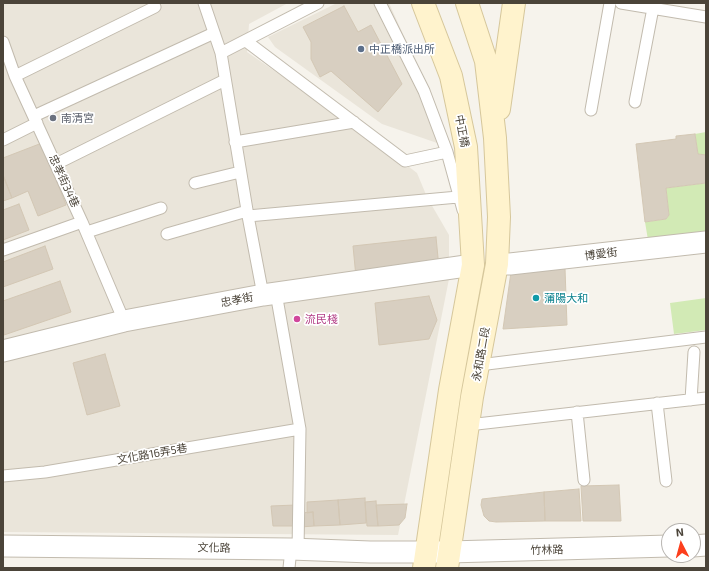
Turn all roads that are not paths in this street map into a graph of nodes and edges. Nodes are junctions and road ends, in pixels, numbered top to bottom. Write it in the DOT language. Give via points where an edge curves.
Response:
graph roads {
  1 [pos="204,3"];
  2 [pos="318,3"];
  3 [pos="380,3"];
  4 [pos="423,3"];
  5 [pos="467,3"];
  6 [pos="514,3"];
  7 [pos="610,3"];
  8 [pos="621,3"];
  9 [pos="155,7"];
  10 [pos="653,8"];
  11 [pos="686,8"];
  12 [pos="706,18"];
  13 [pos="214,33"];
  14 [pos="246,41"];
  15 [pos="3,42"];
  16 [pos="221,54"];
  17 [pos="15,76"];
  18 [pos="225,80"];
  19 [pos="635,102"];
  20 [pos="591,110"];
  21 [pos="36,119"];
  22 [pos="354,122"];
  23 [pos="495,138"];
  24 [pos="3,140"];
  25 [pos="235,142"];
  26 [pos="447,152"];
  27 [pos="56,164"];
  28 [pos="240,172"];
  29 [pos="195,183"];
  30 [pos="458,197"];
  31 [pos="161,208"];
  32 [pos="247,214"];
  33 [pos="85,227"];
  34 [pos="167,234"];
  35 [pos="472,234"];
  36 [pos="706,242"];
  37 [pos="3,250"];
  38 [pos="497,264"];
  39 [pos="473,265"];
  40 [pos="270,294"];
  41 [pos="124,321"];
  42 [pos="706,337"];
  43 [pos="3,351"];
  44 [pos="694,352"];
  45 [pos="479,365"];
  46 [pos="706,398"];
  47 [pos="691,400"];
  48 [pos="657,404"];
  49 [pos="577,412"];
  50 [pos="468,425"];
  51 [pos="300,429"];
  52 [pos="3,476"];
  53 [pos="584,480"];
  54 [pos="666,481"];
  55 [pos="3,546"];
  56 [pos="661,547"];
  57 [pos="293,556"];
  58 [pos="424,560"];
  59 [pos="448,560"];
  1 -- 13 [label="lane"];
  2 -- 14 [label="lane"];
  3 -- 26 [label="lane" via="424,91"];
  4 -- 35 [label="main road, 中正橋" via="451,76 466,147"];
  5 -- 23 [label="main road" via="486,61"];
  6 -- 23 [label="main road"];
  7 -- 20 [label="lane"];
  8 -- 10 [label="lane"];
  9 -- 17 [label="lane"];
  10 -- 11 [label="lane"];
  10 -- 19 [label="lane"];
  11 -- 12 [label="lane"];
  13 -- 16 [label="lane"];
  13 -- 21 [label="lane"];
  14 -- 16 [label="lane"];
  14 -- 22 [label="lane"];
  15 -- 17 [label="lane, 忠孝街34巷"];
  16 -- 18 [label="lane"];
  17 -- 21 [label="lane, 忠孝街34巷"];
  18 -- 25 [label="lane"];
  18 -- 27 [label="lane"];
  21 -- 24 [label="lane"];
  21 -- 27 [label="lane, 忠孝街34巷"];
  22 -- 25 [label="lane"];
  22 -- 26 [label="lane" via="405,161"];
  23 -- 38 [label="main road, 永和路二段" via="500,217"];
  25 -- 28 [label="lane"];
  26 -- 30 [label="lane"];
  27 -- 33 [label="lane, 忠孝街34巷"];
  28 -- 29 [label="lane"];
  28 -- 32 [label="lane"];
  30 -- 32 [label="lane"];
  30 -- 35 [label="lane"];
  31 -- 33 [label="lane"];
  32 -- 34 [label="lane"];
  32 -- 40 [label="lane"];
  33 -- 37 [label="lane"];
  33 -- 41 [label="lane, 忠孝街34巷"];
  35 -- 39 [label="main road, 中正橋"];
  36 -- 38 [label="street, 博愛街"];
  38 -- 45 [label="main road, 永和路二段"];
  39 -- 40 [label="street, 忠孝街"];
  39 -- 58 [label="main road, 永和路二段" via="450,390"];
  40 -- 41 [label="street, 忠孝街"];
  40 -- 51 [label="lane"];
  41 -- 43 [label="street, 忠孝街"];
  42 -- 45 [label="lane"];
  44 -- 47 [label="lane"];
  45 -- 50 [label="main road, 永和路二段"];
  46 -- 47 [label="lane"];
  47 -- 48 [label="lane"];
  48 -- 49 [label="lane"];
  48 -- 54 [label="lane"];
  49 -- 50 [label="lane"];
  49 -- 53 [label="lane"];
  50 -- 59 [label="main road, 永和路二段"];
  51 -- 52 [label="lane, 文化路16弄5巷" via="45,472"];
  51 -- 57 [label="lane"];
  55 -- 57 [label="street, 文化路"];
  56 -- 59 [label="street, 竹林路"];
  57 -- 58 [label="street, 文化路"];
  58 -- 59 [label="street, 竹林路"];
}
